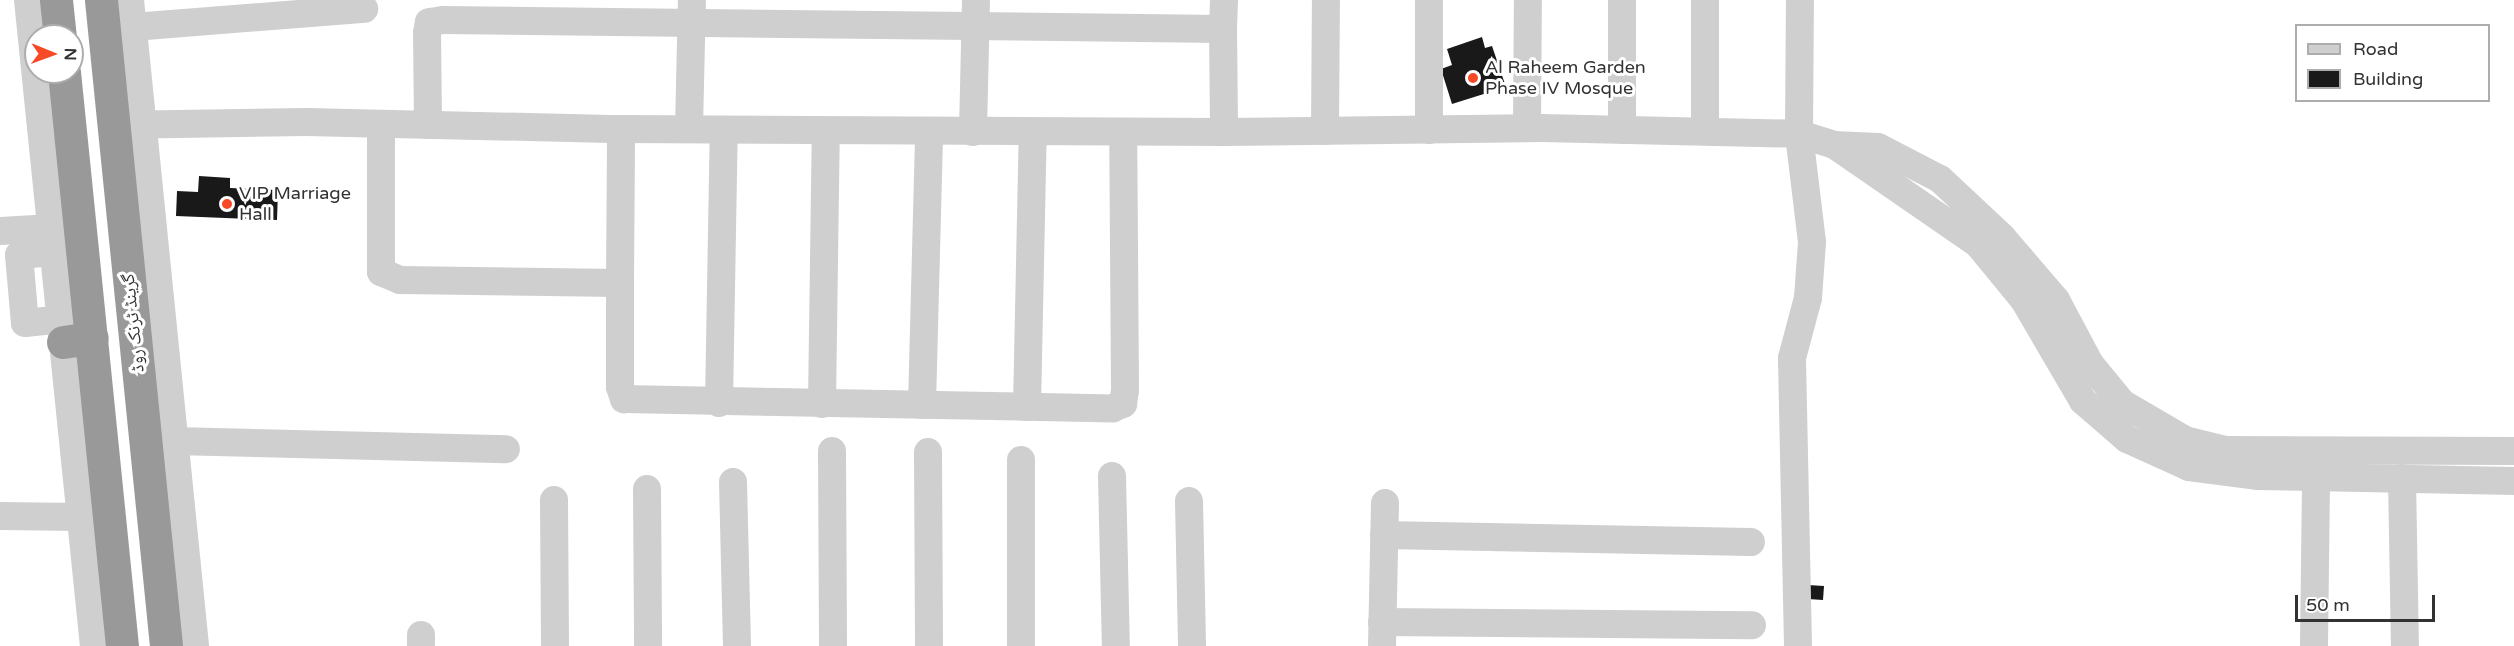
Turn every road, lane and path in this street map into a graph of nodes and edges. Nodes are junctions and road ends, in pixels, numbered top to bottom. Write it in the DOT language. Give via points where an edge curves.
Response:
graph roads {
  1 [pos="27,0"];
  2 [pos="56,0"];
  3 [pos="101,0"];
  4 [pos="1224,0"];
  5 [pos="1326,0"];
  6 [pos="1429,0"];
  7 [pos="1528,0"];
  8 [pos="1622,0"];
  9 [pos="1706,0"];
  10 [pos="1800,0"];
  11 [pos="364,9"];
  12 [pos="691,11"];
  13 [pos="131,14"];
  14 [pos="976,14"];
  15 [pos="59,24"];
  16 [pos="1224,29"];
  17 [pos="64,84"];
  18 [pos="128,124"];
  19 [pos="381,124"];
  20 [pos="428,125"];
  21 [pos="1527,128"];
  22 [pos="621,129"];
  23 [pos="689,129"];
  24 [pos="724,130"];
  25 [pos="1429,130"];
  26 [pos="1622,130"];
  27 [pos="826,131"];
  28 [pos="1324,131"];
  29 [pos="1705,131"];
  30 [pos="929,132"];
  31 [pos="973,132"];
  32 [pos="1033,132"];
  33 [pos="1123,132"];
  34 [pos="1224,132"];
  35 [pos="1799,134"];
  36 [pos="0,231"];
  37 [pos="62,235"];
  38 [pos="129,279"];
  39 [pos="620,283"];
  40 [pos="87,284"];
  41 [pos="72,333"];
  42 [pos="719,403"];
  43 [pos="822,404"];
  44 [pos="922,405"];
  45 [pos="1027,407"];
  46 [pos="173,441"];
  47 [pos="506,448"];
  48 [pos="832,451"];
  49 [pos="2514,451"];
  50 [pos="928,452"];
  51 [pos="1021,460"];
  52 [pos="2259,463"];
  53 [pos="1112,476"];
  54 [pos="2316,477"];
  55 [pos="2402,478"];
  56 [pos="2514,481"];
  57 [pos="733,482"];
  58 [pos="647,489"];
  59 [pos="554,500"];
  60 [pos="1190,501"];
  61 [pos="1385,503"];
  62 [pos="0,516"];
  63 [pos="81,518"];
  64 [pos="1384,535"];
  65 [pos="1751,542"];
  66 [pos="100,568"];
  67 [pos="1752,625"];
  68 [pos="1382,634"];
  69 [pos="94,646"];
  70 [pos="122,646"];
  71 [pos="166,646"];
  72 [pos="195,646"];
  73 [pos="555,646"];
  74 [pos="648,646"];
  75 [pos="738,646"];
  76 [pos="833,646"];
  77 [pos="929,646"];
  78 [pos="1021,646"];
  79 [pos="1116,646"];
  80 [pos="1192,646"];
  81 [pos="1798,646"];
  82 [pos="2314,646"];
  83 [pos="2405,646"];
  1 -- 37 [label="street"];
  2 -- 15 [label="highway"];
  3 -- 18 [label="highway, گرینڈ ٹرنک روڈ"];
  4 -- 16 [label="street"];
  5 -- 28 [label="street"];
  6 -- 25 [label="street"];
  7 -- 21 [label="street"];
  8 -- 26 [label="street"];
  9 -- 29 [label="street"];
  10 -- 35 [label="street"];
  11 -- 13 [label="street"];
  12 -- 14 [label="street"];
  12 -- 20 [label="street" via="429,22"];
  12 -- 23 [label="street"];
  13 -- 18 [label="street"];
  14 -- 16 [label="street"];
  14 -- 31 [label="street"];
  16 -- 34 [label="street"];
  17 -- 37 [label="highway"];
  18 -- 19 [label="street"];
  18 -- 38 [label="highway, گرینڈ ٹرنک روڈ"];
  18 -- 46 [label="street"];
  19 -- 20 [label="street"];
  19 -- 39 [label="street" via="381,272 389,278"];
  20 -- 22 [label="street"];
  21 -- 25 [label="street"];
  21 -- 26 [label="street"];
  22 -- 23 [label="street"];
  22 -- 39 [label="street"];
  23 -- 24 [label="street"];
  24 -- 27 [label="street"];
  24 -- 42 [label="street"];
  25 -- 28 [label="street"];
  26 -- 29 [label="street"];
  27 -- 30 [label="street"];
  27 -- 43 [label="street"];
  28 -- 34 [label="street"];
  29 -- 35 [label="street"];
  30 -- 31 [label="street"];
  30 -- 44 [label="street"];
  31 -- 32 [label="street"];
  32 -- 33 [label="street"];
  32 -- 45 [label="street"];
  33 -- 34 [label="street"];
  33 -- 45 [label="street" via="1123,404 1113,408"];
  35 -- 52 [label="street" via="1834,145 1878,147 1940,179 2002,237 2056,300 2090,364 2122,403 2185,440"];
  35 -- 81 [label="street" via="1812,242 1808,298 1792,358"];
  36 -- 37 [label="street"];
  37 -- 40 [label="highway"];
  37 -- 41 [label="street"];
  38 -- 40 [label="highway"];
  38 -- 71 [label="highway, گرینڈ ٹرنک روڈ"];
  39 -- 42 [label="street" via="620,387 624,399"];
  40 -- 41 [label="highway"];
  41 -- 63 [label="street"];
  41 -- 66 [label="highway"];
  42 -- 43 [label="street"];
  43 -- 44 [label="street"];
  44 -- 45 [label="street"];
  46 -- 47 [label="street"];
  46 -- 72 [label="street"];
  48 -- 76 [label="street"];
  49 -- 52 [label="street"];
  50 -- 77 [label="street"];
  51 -- 78 [label="street"];
  52 -- 54 [label="street"];
  53 -- 79 [label="street"];
  54 -- 55 [label="street"];
  54 -- 82 [label="street"];
  55 -- 56 [label="street"];
  55 -- 83 [label="street"];
  57 -- 75 [label="street"];
  58 -- 74 [label="street"];
  59 -- 73 [label="street"];
  60 -- 80 [label="street"];
  61 -- 64 [label="street"];
  62 -- 63 [label="street"];
  63 -- 66 [label="street"];
  64 -- 65 [label="street"];
  64 -- 68 [label="street"];
  66 -- 69 [label="street"];
  66 -- 70 [label="highway"];
  67 -- 68 [label="street"];
}
